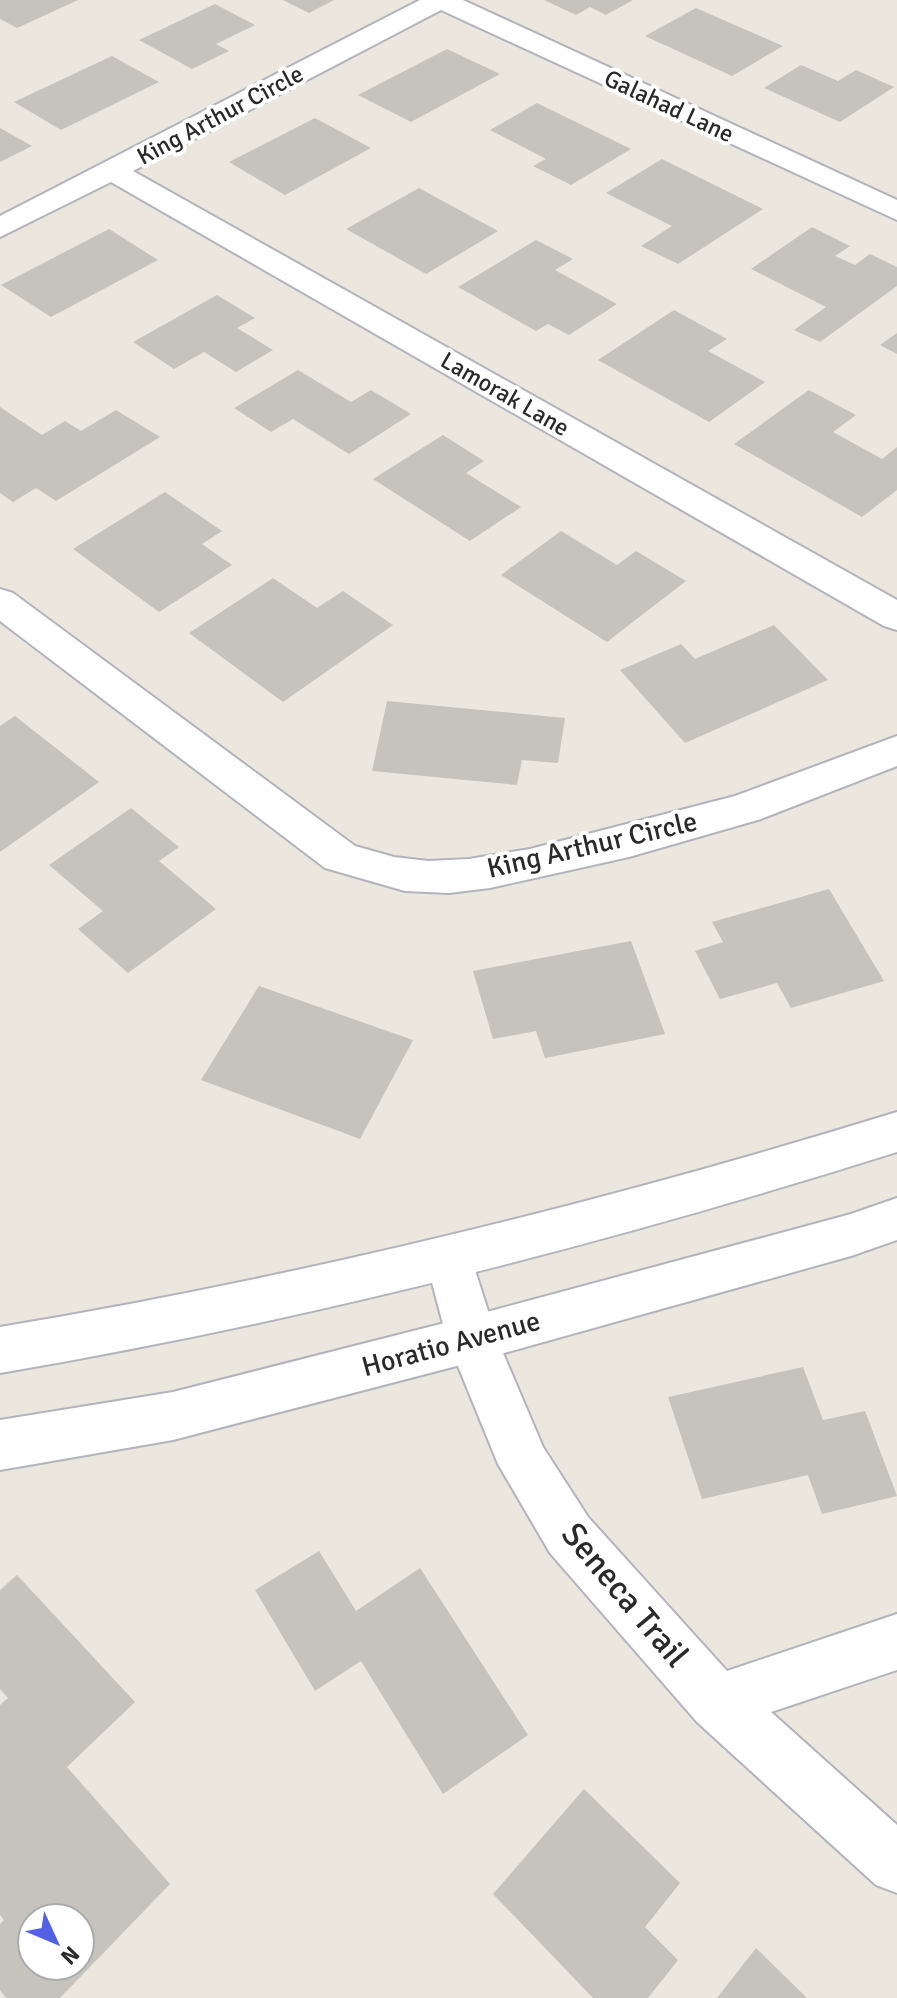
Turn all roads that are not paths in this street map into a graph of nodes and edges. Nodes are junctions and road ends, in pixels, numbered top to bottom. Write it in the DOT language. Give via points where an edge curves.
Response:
graph roads {
  1 [pos="440,0"];
  2 [pos="112,171"];
  3 [pos="897,211"];
  4 [pos="0,228"];
  5 [pos="7,617"];
  6 [pos="897,617"];
  7 [pos="897,750"];
  8 [pos="897,1132"];
  9 [pos="897,1219"];
  10 [pos="450,1260"];
  11 [pos="0,1327"];
  12 [pos="66,1339"];
  13 [pos="472,1339"];
  14 [pos="0,1350"];
  15 [pos="0,1445"];
  16 [pos="897,1642"];
  17 [pos="717,1702"];
  18 [pos="897,1864"];
  1 -- 2 [label="street, King Arthur Circle"];
  1 -- 3 [label="street, Galahad Lane"];
  2 -- 4 [label="street, King Arthur Circle"];
  2 -- 6 [label="street, Lamorak Lane"];
  5 -- 7 [label="street, King Arthur Circle" via="340,857 383,872 428,877 516,869 665,832 837,778"];
  8 -- 10 [label="street"];
  9 -- 13 [label="street, Horatio Avenue"];
  10 -- 12 [label="street"];
  10 -- 13 [label="street, Seneca Trail"];
  11 -- 12 [label="street"];
  12 -- 14 [label="street"];
  13 -- 15 [label="street, Horatio Avenue" via="173,1416"];
  13 -- 17 [label="street, Seneca Trail" via="524,1464 569,1535"];
  16 -- 17 [label="street"];
  17 -- 18 [label="street, Seneca Trail"];
}
